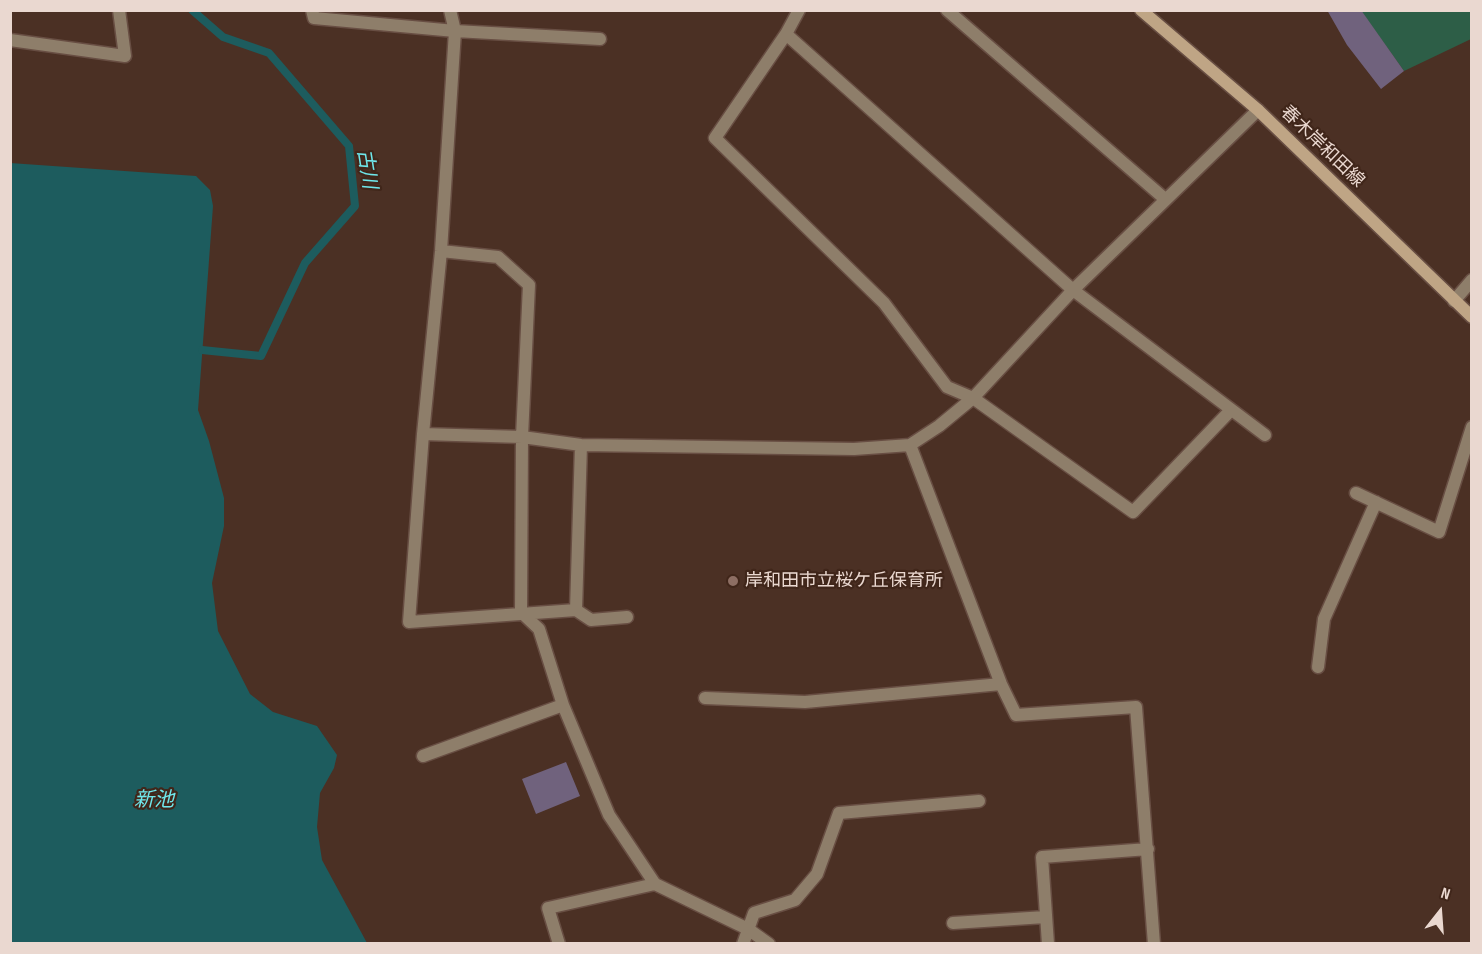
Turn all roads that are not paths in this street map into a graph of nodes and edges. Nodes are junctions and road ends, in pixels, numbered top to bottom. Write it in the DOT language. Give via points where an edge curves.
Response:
graph roads {
  1 [pos="119,10"];
  2 [pos="312,10"];
  3 [pos="450,10"];
  4 [pos="799,10"];
  5 [pos="947,10"];
  6 [pos="1141,10"];
  7 [pos="455,31"];
  8 [pos="786,34"];
  9 [pos="600,39"];
  10 [pos="10,40"];
  11 [pos="1258,110"];
  12 [pos="1165,199"];
  13 [pos="441,251"];
  14 [pos="1472,280"];
  15 [pos="1072,290"];
  16 [pos="1454,301"];
  17 [pos="1472,317"];
  18 [pos="973,398"];
  19 [pos="1231,410"];
  20 [pos="1472,428"];
  21 [pos="423,434"];
  22 [pos="1265,435"];
  23 [pos="522,437"];
  24 [pos="581,445"];
  25 [pos="910,445"];
  26 [pos="1356,493"];
  27 [pos="1376,502"];
  28 [pos="576,610"];
  29 [pos="521,612"];
  30 [pos="627,617"];
  31 [pos="1318,668"];
  32 [pos="1001,684"];
  33 [pos="705,698"];
  34 [pos="563,705"];
  35 [pos="423,756"];
  36 [pos="979,801"];
  37 [pos="1148,849"];
  38 [pos="655,884"];
  39 [pos="1045,917"];
  40 [pos="953,922"];
  41 [pos="748,929"];
  42 [pos="559,944"];
  43 [pos="743,944"];
  44 [pos="769,944"];
  45 [pos="1048,944"];
  46 [pos="1154,944"];
  1 -- 10 [label="street" via="125,56"];
  2 -- 7 [label="street" via="314,18"];
  3 -- 7 [label="street"];
  4 -- 8 [label="street"];
  5 -- 12 [label="street"];
  6 -- 11 [label="main road, 春木岸和田線"];
  7 -- 9 [label="street"];
  7 -- 13 [label="street"];
  8 -- 15 [label="street"];
  8 -- 18 [label="street" via="715,138 884,303 947,387"];
  11 -- 12 [label="street"];
  11 -- 16 [label="main road, 春木岸和田線"];
  12 -- 15 [label="street"];
  13 -- 21 [label="street"];
  13 -- 23 [label="street" via="498,257 529,285"];
  14 -- 16 [label="street"];
  15 -- 18 [label="street"];
  15 -- 19 [label="street"];
  16 -- 17 [label="main road, 春木岸和田線"];
  18 -- 19 [label="street" via="1133,512"];
  18 -- 25 [label="street"];
  19 -- 22 [label="street"];
  20 -- 27 [label="street" via="1439,532"];
  21 -- 23 [label="street"];
  21 -- 29 [label="street" via="409,622"];
  23 -- 24 [label="street"];
  23 -- 29 [label="street"];
  24 -- 25 [label="street" via="854,449"];
  24 -- 28 [label="street"];
  25 -- 32 [label="street"];
  26 -- 27 [label="street"];
  27 -- 31 [label="street" via="1324,619"];
  28 -- 29 [label="street"];
  28 -- 30 [label="street" via="591,620"];
  29 -- 34 [label="street" via="539,628"];
  32 -- 33 [label="street" via="805,702"];
  32 -- 37 [label="street" via="1016,715 1136,707"];
  34 -- 35 [label="street"];
  34 -- 38 [label="street" via="609,815"];
  36 -- 41 [label="street" via="839,813 817,874 795,900 754,913"];
  37 -- 39 [label="street" via="1042,857"];
  37 -- 46 [label="street"];
  38 -- 41 [label="street"];
  38 -- 42 [label="street" via="548,908"];
  39 -- 40 [label="street"];
  39 -- 45 [label="street"];
  41 -- 43 [label="street"];
  41 -- 44 [label="street"];
}
